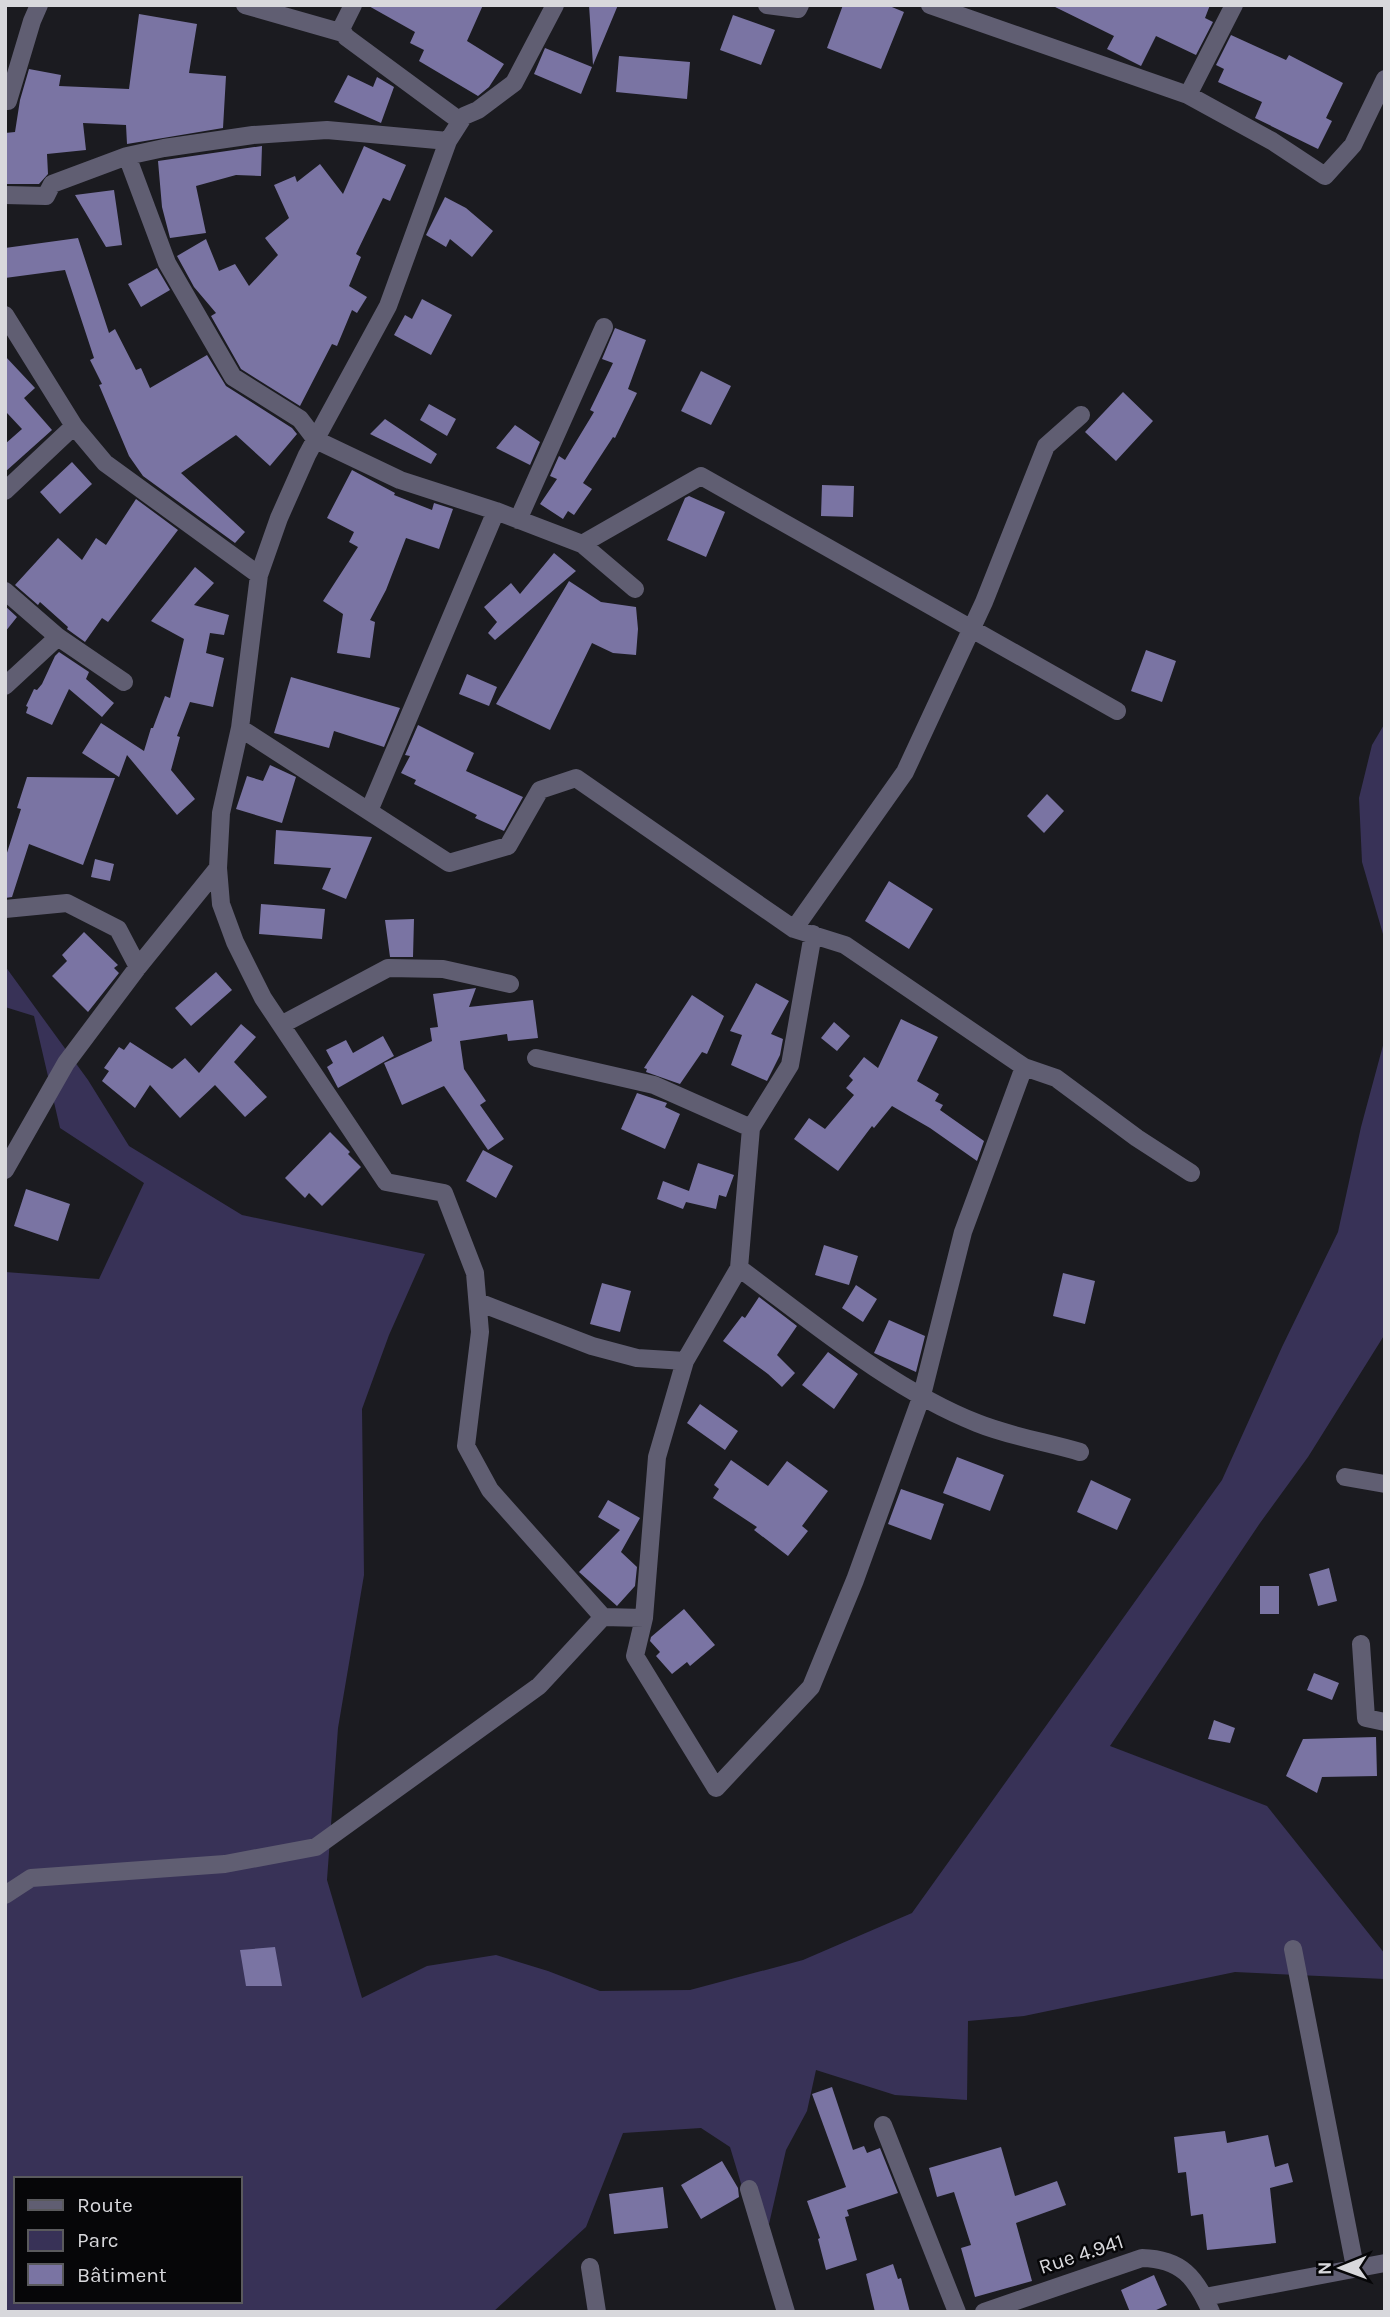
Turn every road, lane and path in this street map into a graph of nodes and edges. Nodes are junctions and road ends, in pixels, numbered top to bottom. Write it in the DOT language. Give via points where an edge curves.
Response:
graph roads {
  1 [pos="39,5"];
  2 [pos="245,5"];
  3 [pos="353,5"];
  4 [pos="555,5"];
  5 [pos="767,5"];
  6 [pos="800,5"];
  7 [pos="930,5"];
  8 [pos="1234,5"];
  9 [pos="343,33"];
  10 [pos="1385,79"];
  11 [pos="1188,95"];
  12 [pos="5,101"];
  13 [pos="460,121"];
  14 [pos="448,141"];
  15 [pos="127,156"];
  16 [pos="5,195"];
  17 [pos="5,315"];
  18 [pos="604,327"];
  19 [pos="1081,415"];
  20 [pos="74,426"];
  21 [pos="316,440"];
  22 [pos="5,491"];
  23 [pos="496,511"];
  24 [pos="518,520"];
  25 [pos="582,544"];
  26 [pos="259,575"];
  27 [pos="635,589"];
  28 [pos="5,591"];
  29 [pos="972,628"];
  30 [pos="58,637"];
  31 [pos="124,682"];
  32 [pos="5,686"];
  33 [pos="1117,711"];
  34 [pos="240,728"];
  35 [pos="369,811"];
  36 [pos="218,868"];
  37 [pos="5,909"];
  38 [pos="794,929"];
  39 [pos="813,934"];
  40 [pos="138,967"];
  41 [pos="510,984"];
  42 [pos="281,1025"];
  43 [pos="536,1058"];
  44 [pos="1024,1067"];
  45 [pos="751,1128"];
  46 [pos="5,1170"];
  47 [pos="1191,1173"];
  48 [pos="739,1268"];
  49 [pos="478,1302"];
  50 [pos="685,1361"];
  51 [pos="922,1395"];
  52 [pos="1080,1452"];
  53 [pos="1345,1477"];
  54 [pos="1385,1484"];
  55 [pos="603,1617"];
  56 [pos="644,1618"];
  57 [pos="1362,1644"];
  58 [pos="1385,1722"];
  59 [pos="5,1895"];
  60 [pos="1293,1949"];
  61 [pos="883,2124"];
  62 [pos="749,2189"];
  63 [pos="1385,2263"];
  64 [pos="590,2267"];
  65 [pos="1355,2267"];
  66 [pos="1208,2305"];
  67 [pos="597,2312"];
  68 [pos="786,2312"];
  69 [pos="957,2312"];
  70 [pos="984,2312"];
  1 -- 12 [label="street"];
  2 -- 9 [label="street"];
  3 -- 9 [label="street"];
  4 -- 13 [label="street" via="514,83"];
  5 -- 6 [label="street" via="798,9"];
  7 -- 11 [label="street"];
  8 -- 11 [label="street"];
  9 -- 13 [label="street"];
  10 -- 11 [label="street" via="1353,145 1325,176"];
  13 -- 14 [label="street"];
  14 -- 15 [label="street" via="327,130 253,135"];
  14 -- 21 [label="street" via="388,306"];
  15 -- 16 [label="street" via="52,184 47,196"];
  15 -- 21 [label="street" via="167,263 233,377 299,419"];
  17 -- 20 [label="street"];
  18 -- 24 [label="street"];
  19 -- 29 [label="street" via="1046,446"];
  20 -- 22 [label="street"];
  20 -- 26 [label="street" via="123,478"];
  21 -- 23 [label="street" via="400,480"];
  21 -- 26 [label="street" via="279,518"];
  23 -- 24 [label="street"];
  23 -- 35 [label="street"];
  24 -- 25 [label="street"];
  25 -- 27 [label="street"];
  25 -- 29 [label="street" via="701,476"];
  26 -- 34 [label="street"];
  28 -- 30 [label="street"];
  29 -- 33 [label="street"];
  29 -- 38 [label="street" via="905,772"];
  30 -- 31 [label="street"];
  30 -- 32 [label="street"];
  34 -- 35 [label="street"];
  34 -- 36 [label="street" via="221,813"];
  35 -- 38 [label="street" via="449,863 508,846 540,790 576,778"];
  36 -- 40 [label="street"];
  36 -- 42 [label="street" via="221,904 235,943"];
  37 -- 40 [label="street" via="67,903 118,929"];
  38 -- 39 [label="street"];
  39 -- 44 [label="street" via="845,945"];
  39 -- 45 [label="street" via="790,1065"];
  40 -- 46 [label="street" via="66,1063"];
  41 -- 42 [label="street" via="443,969 388,968"];
  42 -- 49 [label="street" via="386,1182 443,1193 475,1273"];
  43 -- 45 [label="street" via="654,1085"];
  44 -- 47 [label="street" via="1056,1078"];
  44 -- 51 [label="street" via="963,1232"];
  45 -- 48 [label="street"];
  48 -- 50 [label="street"];
  48 -- 51 [label="street" via="862,1358"];
  49 -- 50 [label="street" via="592,1346 637,1358"];
  49 -- 55 [label="street" via="481,1332 466,1446 490,1490"];
  50 -- 56 [label="street" via="657,1457"];
  51 -- 52 [label="street" via="977,1423"];
  51 -- 56 [label="street" via="811,1687 716,1788 635,1656"];
  53 -- 54 [label="street"];
  55 -- 56 [label="street"];
  55 -- 59 [label="street" via="539,1686 316,1847 225,1864 31,1878"];
  57 -- 58 [label="street" via="1366,1718"];
  60 -- 65 [label="street"];
  61 -- 69 [label="street"];
  62 -- 68 [label="street"];
  63 -- 65 [label="street"];
  64 -- 67 [label="street"];
  65 -- 66 [label="street"];
  66 -- 70 [label="street, Rue 4.941" via="1186,2273 1173,2263 1142,2258"];
}
